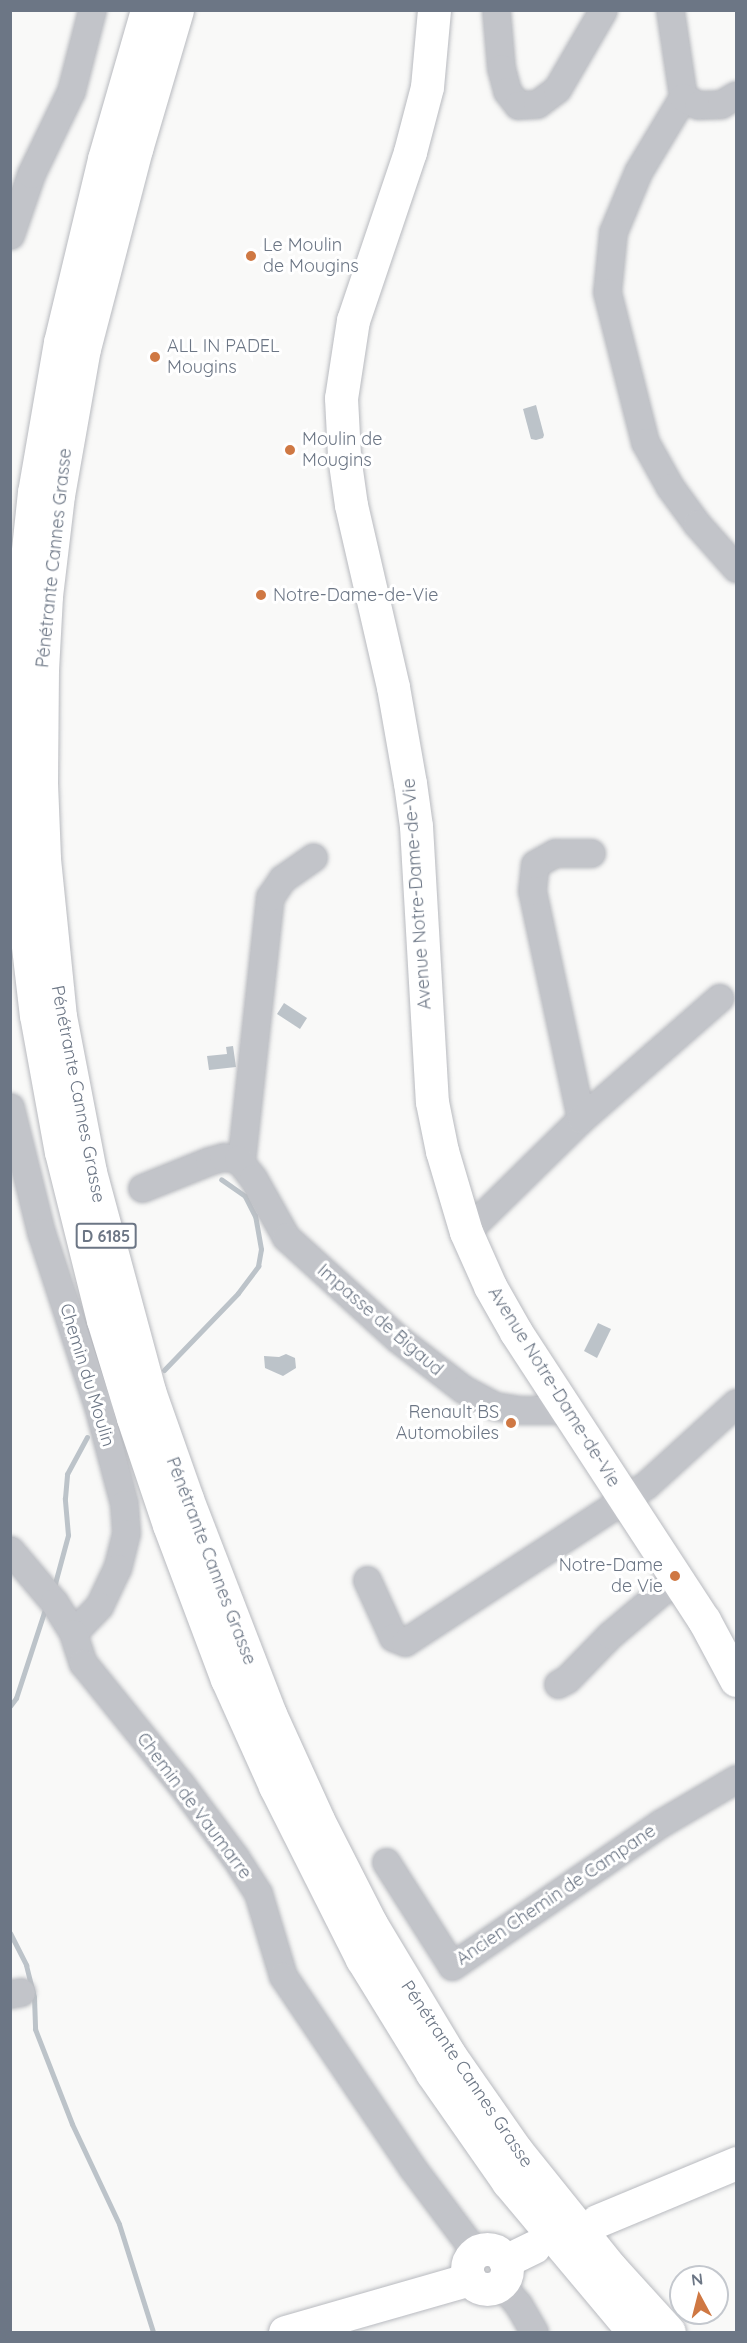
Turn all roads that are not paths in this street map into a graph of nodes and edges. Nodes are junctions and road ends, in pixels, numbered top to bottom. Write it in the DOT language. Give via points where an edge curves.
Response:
graph roads {
  1 [pos="92,10"];
  2 [pos="434,10"];
  3 [pos="496,10"];
  4 [pos="603,10"];
  5 [pos="670,10"];
  6 [pos="169,11"];
  7 [pos="736,95"];
  8 [pos="683,97"];
  9 [pos="10,235"];
  10 [pos="736,568"];
  11 [pos="591,854"];
  12 [pos="313,857"];
  13 [pos="719,998"];
  14 [pos="10,1107"];
  15 [pos="581,1119"];
  16 [pos="238,1158"];
  17 [pos="142,1188"];
  18 [pos="466,1232"];
  19 [pos="736,1403"];
  20 [pos="568,1410"];
  21 [pos="625,1498"];
  22 [pos="15,1566"];
  23 [pos="676,1579"];
  24 [pos="367,1580"];
  25 [pos="73,1633"];
  26 [pos="736,1680"];
  27 [pos="558,1684"];
  28 [pos="736,1779"];
  29 [pos="386,1862"];
  30 [pos="736,2163"];
  31 [pos="597,2221"];
  32 [pos="534,2247"];
  33 [pos="488,2269"];
  34 [pos="285,2332"];
  35 [pos="534,2332"];
  36 [pos="634,2332"];
  37 [pos="669,2332"];
  1 -- 9 [label="street" via="71,91 32,174"];
  2 -- 18 [label="main road, Avenue Notre-Dame-de-Vie" via="427,87 410,152 353,320 341,398 351,505 393,687 416,826 432,1102"];
  3 -- 4 [label="street" via="501,68 507,91 518,105 537,104 557,89"];
  5 -- 8 [label="street"];
  6 -- 36 [label="main road, Pénétrante Cannes Grasse / D 6185" via="104,159 60,342 34,492 19,635 19,869 36,1015 62,1152 103,1320 136,1428 227,1679 275,1786 362,1959 438,2082 508,2182"];
  6 -- 37 [label="main road, Pénétrante Cannes Grasse / D 6185" via="84,348 58,495 46,597 42,681 44,859 60,1016 90,1172 149,1391 187,1499 270,1714 318,1820 371,1924 449,2054 516,2150 611,2268"];
  7 -- 8 [label="street" via="722,104 698,105"];
  8 -- 10 [label="street" via="638,172 613,232 607,292 645,442 683,506"];
  11 -- 15 [label="street" via="555,853 535,864 532,891"];
  12 -- 16 [label="street" via="282,879 270,897 242,1153"];
  13 -- 15 [label="street"];
  14 -- 25 [label="street, Chemin du Moulin" via="41,1232 98,1406 124,1504 126,1533 117,1569 99,1606"];
  15 -- 18 [label="street"];
  16 -- 17 [label="street" via="209,1161"];
  16 -- 20 [label="street, Impasse de Bigaud" via="254,1178 286,1237 398,1338 463,1389 495,1406 541,1412"];
  18 -- 20 [label="main road, Avenue Notre-Dame-de-Vie" via="505,1314"];
  19 -- 21 [label="street" via="646,1485"];
  20 -- 21 [label="main road, Avenue Notre-Dame-de-Vie"];
  21 -- 23 [label="main road, Avenue Notre-Dame-de-Vie"];
  21 -- 24 [label="street" via="405,1642 393,1636"];
  22 -- 25 [label="street, Chemin de Vaumarre" via="49,1595"];
  23 -- 26 [label="main road, Avenue Notre-Dame-de-Vie" via="704,1620"];
  23 -- 27 [label="street"];
  25 -- 33 [label="street, Chemin de Vaumarre" via="83,1663 238,1862 258,1893 283,1976 411,2166"];
  28 -- 29 [label="street, Ancien Chemin de Campane" via="661,1823 452,1966"];
  30 -- 31 [label="main road"];
  32 -- 33 [label="main road"];
  33 -- 34 [label="main road"];
  33 -- 35 [label="street, Chemin de Vaumarre" via="518,2304"];
}
